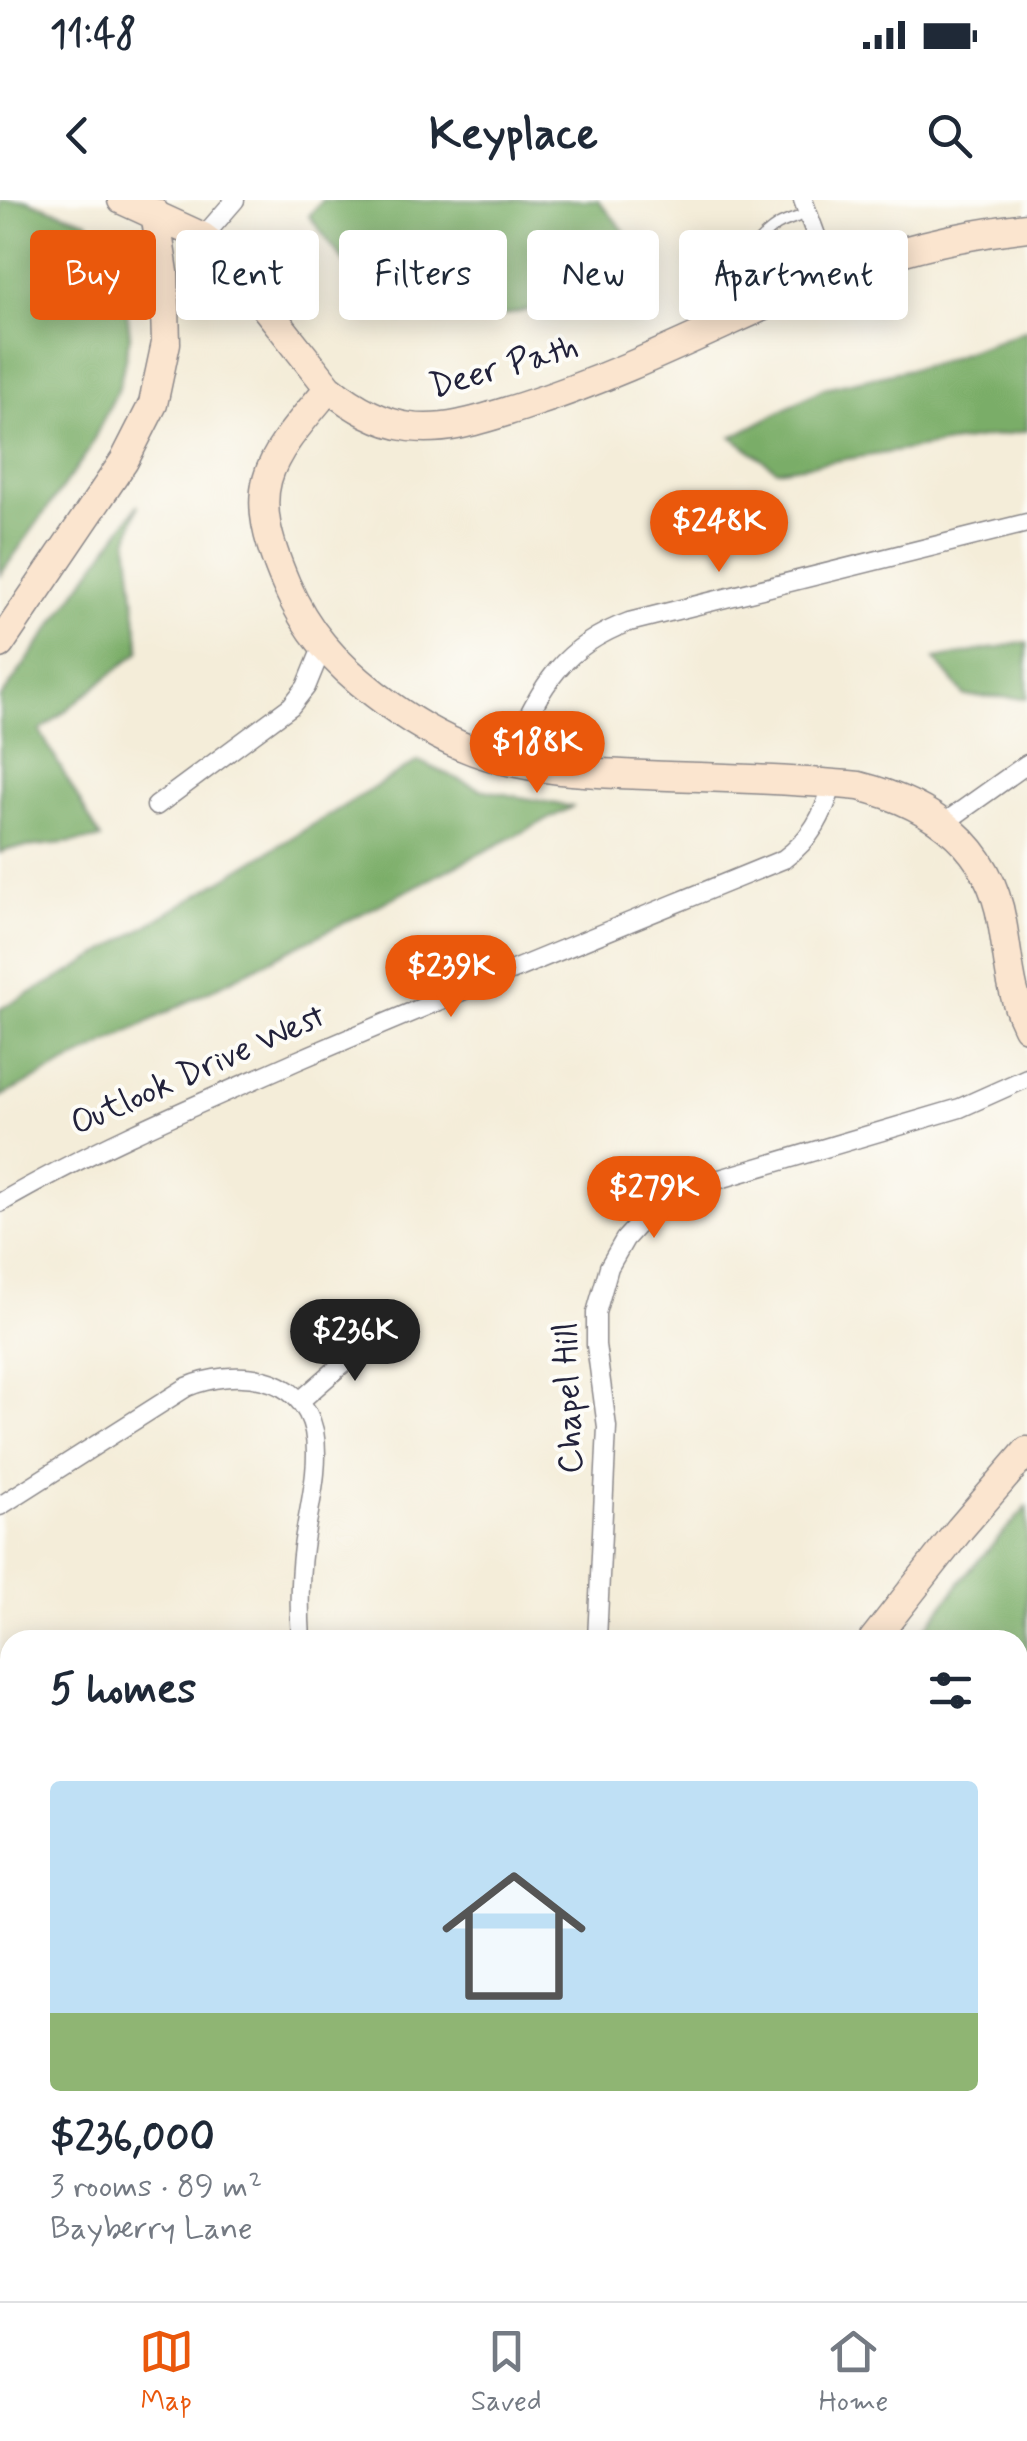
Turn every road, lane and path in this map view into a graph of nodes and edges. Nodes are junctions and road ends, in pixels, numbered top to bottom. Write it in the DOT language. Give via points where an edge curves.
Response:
graph roads {
  1 [pos="122,200"];
  2 [pos="234,200"];
  3 [pos="806,207"];
  4 [pos="155,213"];
  5 [pos="1027,227"];
  6 [pos="189,230"];
  7 [pos="209,230"];
  8 [pos="908,252"];
  9 [pos="277,320"];
  10 [pos="737,320"];
  11 [pos="724,326"];
  12 [pos="329,388"];
  13 [pos="1027,523"];
  14 [pos="0,644"];
  15 [pos="322,648"];
  16 [pos="506,760"];
  17 [pos="1027,764"];
  18 [pos="833,783"];
  19 [pos="156,806"];
  20 [pos="944,823"];
  21 [pos="1027,1027"];
  22 [pos="1027,1078"];
  23 [pos="0,1203"];
  24 [pos="379,1332"];
  25 [pos="300,1401"];
  26 [pos="1027,1451"];
  27 [pos="0,1506"];
  28 [pos="301,1630"];
  29 [pos="598,1630"];
  30 [pos="881,1630"];
  1 -- 4 [label="street, Deer Path"];
  2 -- 7 [label="street"];
  3 -- 11 [label="lane" via="755,246 724,305"];
  4 -- 6 [label="street, Deer Path"];
  4 -- 14 [label="street" via="166,343 152,404 124,461"];
  5 -- 8 [label="street, Deer Path"];
  9 -- 12 [label="street, Deer Path"];
  10 -- 11 [label="street, Deer Path"];
  11 -- 12 [label="street, Deer Path" via="578,388 434,428 394,424"];
  12 -- 15 [label="street" via="277,452 262,497 274,556"];
  13 -- 16 [label="street" via="601,632 556,670"];
  15 -- 16 [label="street" via="421,726"];
  15 -- 19 [label="street" via="291,706"];
  16 -- 18 [label="street" via="561,771"];
  17 -- 20 [label="street"];
  18 -- 20 [label="street" via="884,792"];
  18 -- 23 [label="street, Outlook Drive West" via="815,830 784,859 225,1092"];
  20 -- 21 [label="street" via="991,886 1014,998"];
  22 -- 29 [label="street, Chapel Hill" via="960,1108 686,1190 625,1239 596,1313 608,1426"];
  24 -- 25 [label="street"];
  25 -- 27 [label="street" via="263,1379 204,1380"];
  25 -- 28 [label="street" via="315,1446"];
  26 -- 30 [label="street"];
}
